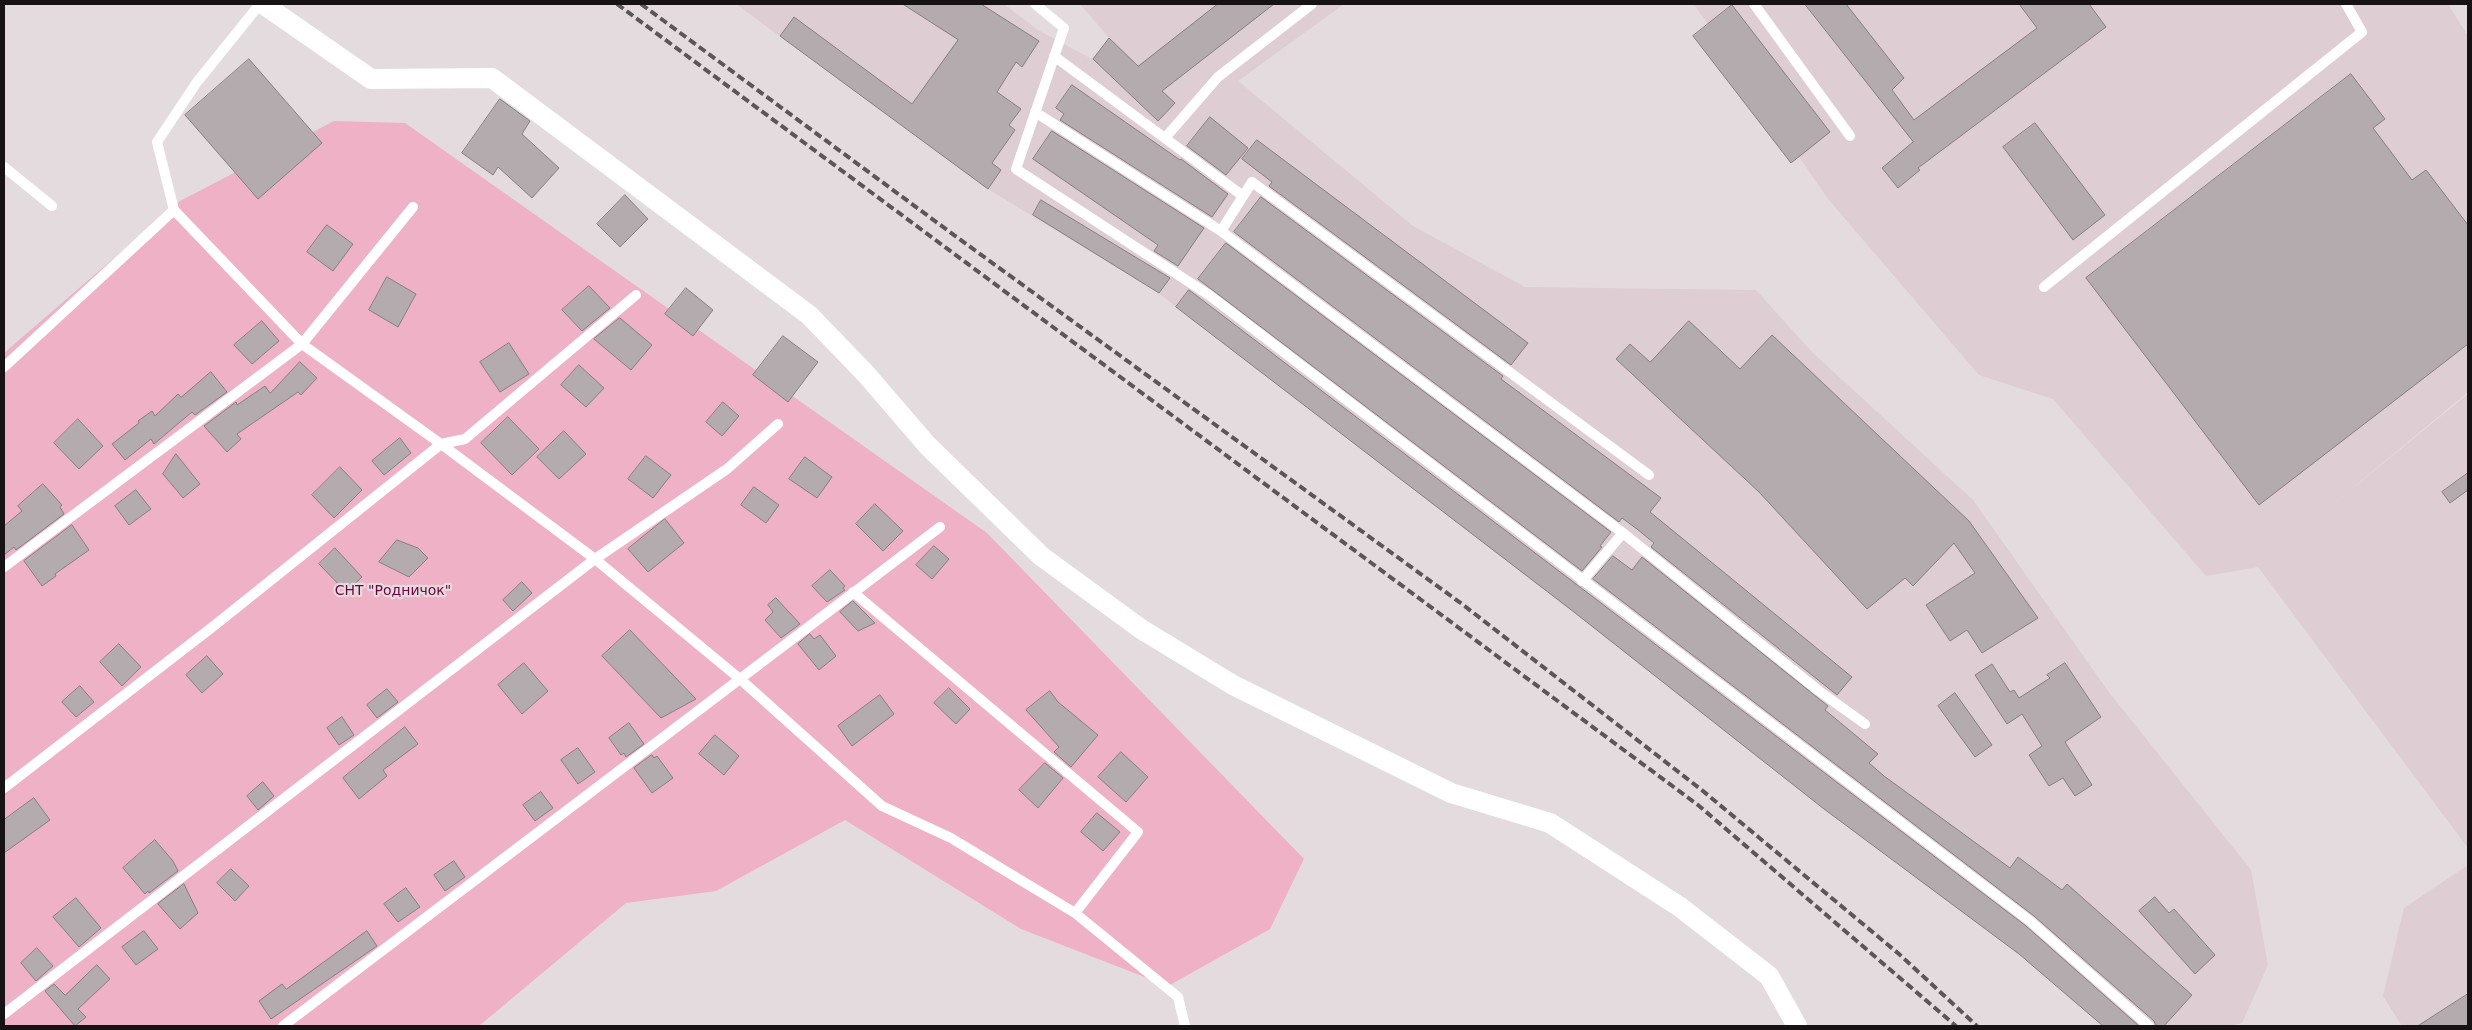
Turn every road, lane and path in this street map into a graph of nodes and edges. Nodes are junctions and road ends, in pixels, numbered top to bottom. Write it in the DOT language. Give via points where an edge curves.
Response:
graph roads {
  1 [pos="260,4"];
  2 [pos="263,4"];
  3 [pos="1035,4"];
  4 [pos="1312,4"];
  5 [pos="1754,4"];
  6 [pos="2346,4"];
  7 [pos="1054,56"];
  8 [pos="1035,112"];
  9 [pos="1850,136"];
  10 [pos="1165,138"];
  11 [pos="4,167"];
  12 [pos="1243,196"];
  13 [pos="52,206"];
  14 [pos="413,207"];
  15 [pos="174,210"];
  16 [pos="1221,231"];
  17 [pos="2044,287"];
  18 [pos="636,295"];
  19 [pos="302,344"];
  20 [pos="4,367"];
  21 [pos="778,424"];
  22 [pos="441,444"];
  23 [pos="1649,475"];
  24 [pos="940,527"];
  25 [pos="1623,533"];
  26 [pos="595,559"];
  27 [pos="4,567"];
  28 [pos="1582,580"];
  29 [pos="853,592"];
  30 [pos="740,679"];
  31 [pos="1865,724"];
  32 [pos="4,788"];
  33 [pos="1075,913"];
  34 [pos="4,1014"];
  35 [pos="283,1026"];
  36 [pos="1185,1026"];
  37 [pos="1797,1026"];
  38 [pos="2149,1026"];
  1 -- 15 [label="lane" via="197,82 157,142"];
  2 -- 37 [label="street" via="371,79 492,78 809,315 866,374 926,445 1048,562 1141,629 1232,685 1451,793 1550,822 1680,906 1769,976"];
  3 -- 7 [label="lane" via="1064,28"];
  4 -- 10 [label="lane" via="1218,77"];
  5 -- 9 [label="lane"];
  6 -- 17 [label="lane" via="2362,32"];
  7 -- 8 [label="lane"];
  7 -- 10 [label="lane"];
  8 -- 16 [label="lane"];
  8 -- 28 [label="lane" via="1016,169 1209,295"];
  10 -- 12 [label="lane"];
  11 -- 13 [label="lane"];
  12 -- 16 [label="lane"];
  12 -- 23 [label="lane" via="1252,182"];
  14 -- 19 [label="lane"];
  15 -- 19 [label="lane"];
  15 -- 20 [label="lane"];
  16 -- 25 [label="lane"];
  18 -- 22 [label="lane" via="465,439"];
  19 -- 22 [label="lane"];
  19 -- 27 [label="lane"];
  21 -- 26 [label="lane" via="727,468"];
  22 -- 26 [label="lane"];
  22 -- 32 [label="lane"];
  24 -- 29 [label="lane"];
  25 -- 28 [label="lane"];
  25 -- 31 [label="lane" via="1819,691"];
  26 -- 30 [label="lane"];
  26 -- 34 [label="lane"];
  28 -- 38 [label="lane" via="2030,921"];
  29 -- 30 [label="lane"];
  29 -- 33 [label="lane" via="1138,832"];
  30 -- 33 [label="lane" via="882,806 951,838"];
  30 -- 35 [label="lane"];
  33 -- 36 [label="lane" via="1178,997"];
}
